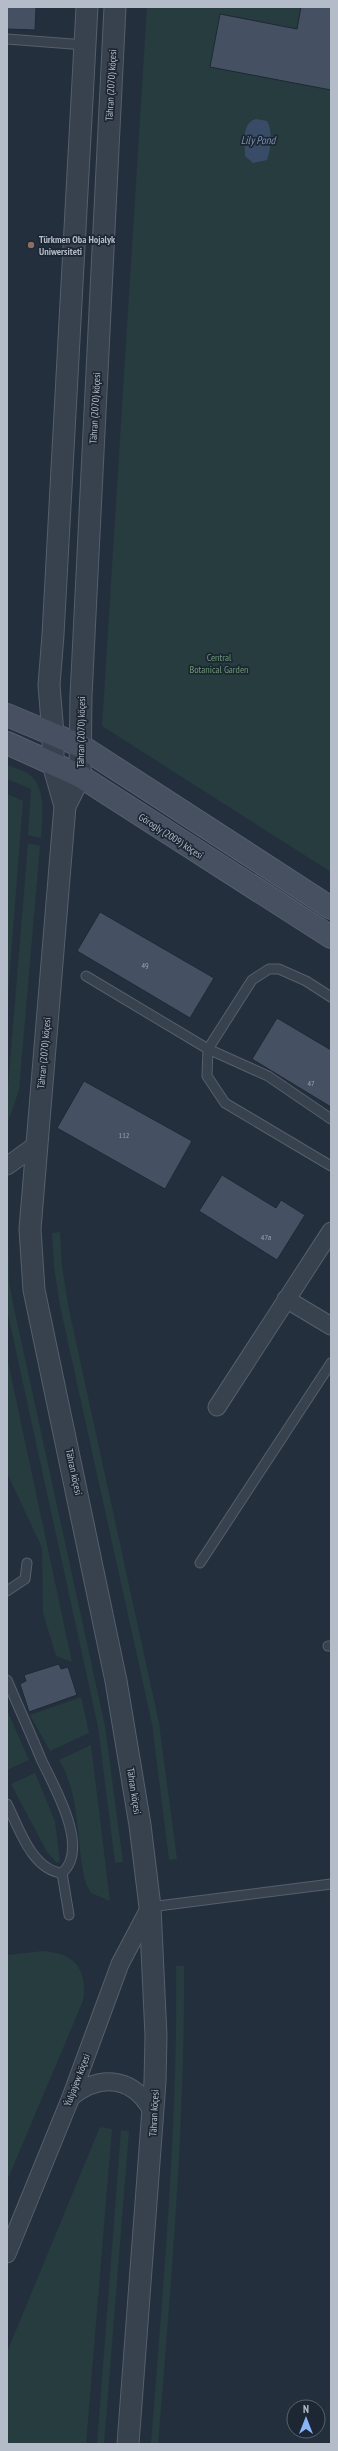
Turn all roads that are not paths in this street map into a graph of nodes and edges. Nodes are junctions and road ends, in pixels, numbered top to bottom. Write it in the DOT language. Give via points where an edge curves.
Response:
graph roads {
  1 [pos="87,7"];
  2 [pos="115,7"];
  3 [pos="7,39"];
  4 [pos="85,45"];
  5 [pos="7,714"];
  6 [pos="53,734"];
  7 [pos="7,743"];
  8 [pos="81,746"];
  9 [pos="53,764"];
  10 [pos="80,776"];
  11 [pos="65,806"];
  12 [pos="331,908"];
  13 [pos="331,937"];
  14 [pos="86,976"];
  15 [pos="331,996"];
  16 [pos="208,1049"];
  17 [pos="331,1119"];
  18 [pos="36,1145"];
  19 [pos="7,1166"];
  20 [pos="331,1166"];
  21 [pos="331,1231"];
  22 [pos="286,1299"];
  23 [pos="331,1326"];
  24 [pos="331,1363"];
  25 [pos="217,1407"];
  26 [pos="27,1563"];
  27 [pos="200,1563"];
  28 [pos="7,1591"];
  29 [pos="7,1680"];
  30 [pos="7,1804"];
  31 [pos="62,1873"];
  32 [pos="331,1884"];
  33 [pos="150,1907"];
  34 [pos="69,1915"];
  35 [pos="71,2097"];
  36 [pos="154,2115"];
  37 [pos="7,2254"];
  38 [pos="128,2444"];
  1 -- 4 [label="street, Tähran (2070) köçesi"];
  2 -- 8 [label="street, Tähran (2070) köçesi" via="81,688"];
  3 -- 4 [label="lane"];
  4 -- 6 [label="street, Tähran (2070) köçesi" via="53,635 49,663"];
  5 -- 6 [label="main road"];
  6 -- 8 [label="main road"];
  6 -- 9 [label="street, Tähran (2070) köçesi"];
  7 -- 9 [label="main road, Görogly (2009) köçesi"];
  8 -- 10 [label="street, Tähran (2070) köçesi"];
  8 -- 12 [label="main road"];
  9 -- 10 [label="main road, Görogly (2009) köçesi"];
  9 -- 11 [label="street, Tähran (2070) köçesi"];
  10 -- 11 [label="street, Tähran (2070) köçesi"];
  10 -- 13 [label="main road, Görogly (2009) köçesi"];
  11 -- 18 [label="street, Tähran (2070) köçesi"];
  14 -- 16 [label="lane"];
  15 -- 16 [label="lane" via="279,969 270,969 252,980"];
  16 -- 17 [label="lane" via="252,1067"];
  16 -- 20 [label="lane" via="207,1076 224,1103"];
  18 -- 19 [label="street"];
  18 -- 33 [label="street, Tähran köçesi" via="30,1229 34,1290 116,1680 140,1825"];
  21 -- 22 [label="street"];
  22 -- 23 [label="street"];
  22 -- 25 [label="street"];
  24 -- 27 [label="lane"];
  26 -- 28 [label="lane" via="25,1579"];
  29 -- 31 [label="lane" via="66,1815 72,1851 70,1862"];
  30 -- 31 [label="lane" via="41,1865 51,1872"];
  31 -- 34 [label="lane"];
  32 -- 33 [label="lane"];
  33 -- 35 [label="street, Ýulýaýew köçesi" via="120,1964"];
  33 -- 36 [label="street, Tähran köçesi" via="156,2036"];
  35 -- 36 [label="street" via="82,2088 94,2084 118,2082 141,2094"];
  35 -- 37 [label="street, Ýulýaýew köçesi"];
  36 -- 38 [label="street, Tähran köçesi"];
}
